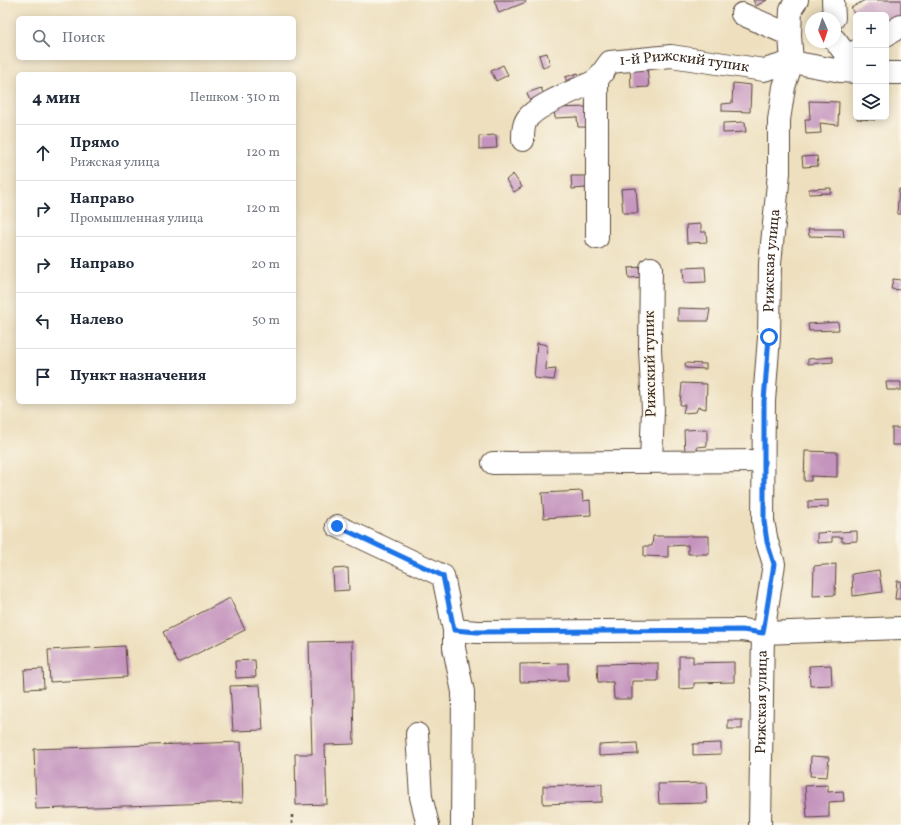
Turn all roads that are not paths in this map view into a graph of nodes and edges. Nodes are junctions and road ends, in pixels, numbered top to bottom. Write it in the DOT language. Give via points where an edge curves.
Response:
graph roads {
  1 [pos="833,0"];
  2 [pos="794,4"];
  3 [pos="834,12"];
  4 [pos="742,14"];
  5 [pos="901,26"];
  6 [pos="889,33"];
  7 [pos="790,35"];
  8 [pos="847,58"];
  9 [pos="792,62"];
  10 [pos="889,73"];
  11 [pos="901,73"];
  12 [pos="597,80"];
  13 [pos="523,140"];
  14 [pos="597,238"];
  15 [pos="651,268"];
  16 [pos="651,461"];
  17 [pos="763,461"];
  18 [pos="493,463"];
  19 [pos="337,526"];
  20 [pos="901,628"];
  21 [pos="454,630"];
  22 [pos="763,633"];
  23 [pos="417,734"];
  24 [pos="428,825"];
  25 [pos="462,825"];
  26 [pos="760,825"];
  1 -- 3 [label="street"];
  2 -- 7 [label="street, Рижская улица"];
  4 -- 7 [label="street"];
  5 -- 6 [label="street"];
  7 -- 9 [label="street, Рижская улица"];
  8 -- 9 [label="street"];
  9 -- 12 [label="street, 1-й Рижский тупик" via="764,70 672,56 640,58 610,62"];
  9 -- 17 [label="street, Рижская улица" via="784,87 779,120 779,173 770,264"];
  10 -- 11 [label="street"];
  12 -- 13 [label="street" via="536,111 528,118 523,130"];
  12 -- 14 [label="street"];
  15 -- 16 [label="street, Рижский тупик"];
  16 -- 17 [label="street"];
  16 -- 18 [label="street"];
  17 -- 22 [label="street, Рижская улица" via="764,521 774,564"];
  19 -- 21 [label="street" via="443,576"];
  20 -- 22 [label="street"];
  21 -- 22 [label="street" via="742,630"];
  21 -- 25 [label="street" via="454,648 463,692"];
  22 -- 26 [label="street, Рижская улица"];
  23 -- 24 [label="street" via="420,797"];
}
